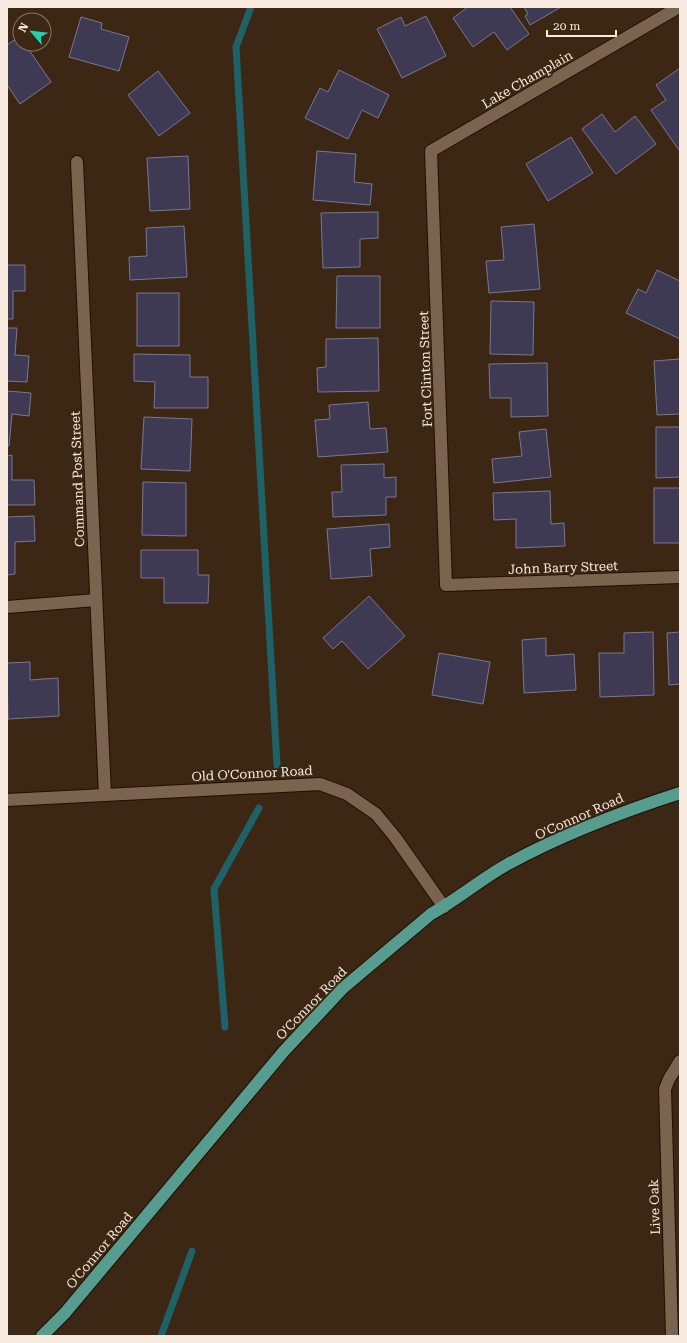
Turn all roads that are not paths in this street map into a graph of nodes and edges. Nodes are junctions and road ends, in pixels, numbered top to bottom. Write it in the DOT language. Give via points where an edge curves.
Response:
graph roads {
  1 [pos="679,7"];
  2 [pos="431,151"];
  3 [pos="77,162"];
  4 [pos="680,577"];
  5 [pos="446,585"];
  6 [pos="96,600"];
  7 [pos="7,606"];
  8 [pos="680,793"];
  9 [pos="105,795"];
  10 [pos="7,800"];
  11 [pos="444,907"];
  12 [pos="680,1061"];
  13 [pos="42,1336"];
  14 [pos="672,1336"];
  1 -- 2 [label="street, Lake Champlain"];
  2 -- 5 [label="street, Fort Clinton Street"];
  3 -- 6 [label="street, Command Post Street"];
  4 -- 5 [label="street, John Barry Street"];
  6 -- 7 [label="street"];
  6 -- 9 [label="street, Command Post Street"];
  8 -- 11 [label="main road, O'Connor Road" via="637,806 570,833 507,865"];
  9 -- 10 [label="street, Old O'Connor Road"];
  9 -- 11 [label="street, Old O'Connor Road" via="320,784 347,794 376,814"];
  11 -- 13 [label="main road, O'Connor Road" via="431,914 343,988 284,1051 70,1307"];
  12 -- 14 [label="street, Live Oak" via="665,1089"];
}
